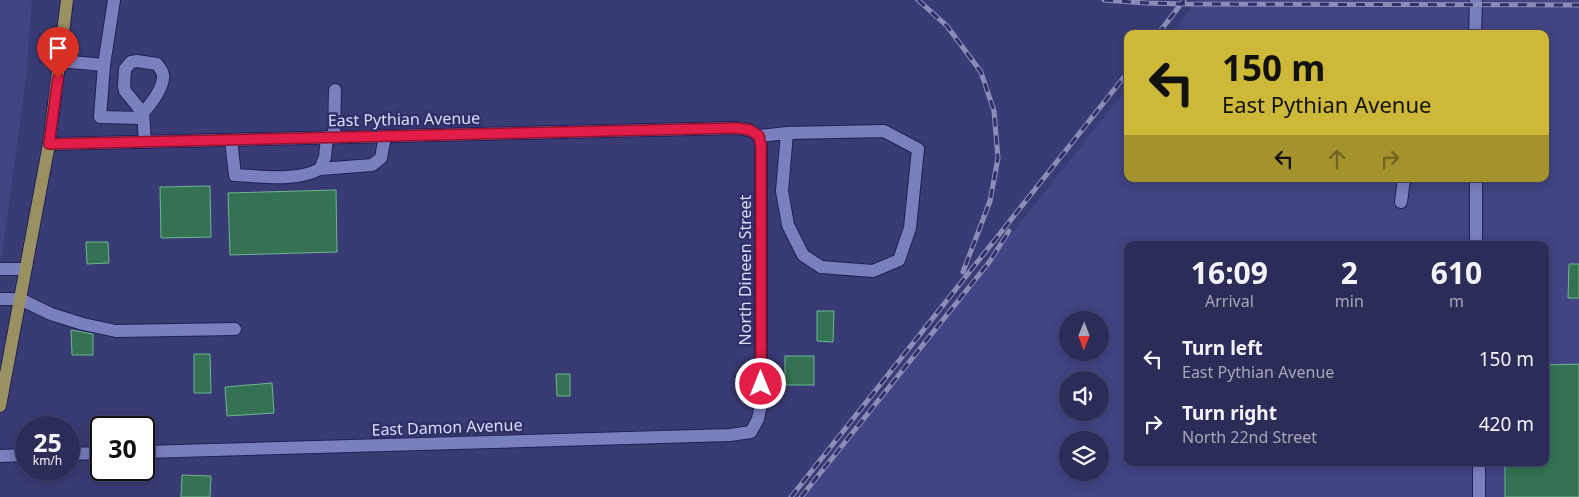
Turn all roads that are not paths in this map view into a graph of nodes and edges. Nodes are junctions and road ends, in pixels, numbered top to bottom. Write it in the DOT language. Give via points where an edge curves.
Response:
graph roads {
  1 [pos="67,0"];
  2 [pos="114,0"];
  3 [pos="1476,0"];
  4 [pos="1476,30"];
  5 [pos="60,61"];
  6 [pos="104,65"];
  7 [pos="335,90"];
  8 [pos="787,133"];
  9 [pos="385,136"];
  10 [pos="759,136"];
  11 [pos="330,137"];
  12 [pos="230,140"];
  13 [pos="145,142"];
  14 [pos="49,144"];
  15 [pos="320,170"];
  16 [pos="1404,182"];
  17 [pos="1476,182"];
  18 [pos="1401,202"];
  19 [pos="1476,241"];
  20 [pos="25,269"];
  21 [pos="0,270"];
  22 [pos="0,299"];
  23 [pos="20,300"];
  24 [pos="235,329"];
  25 [pos="0,406"];
  26 [pos="751,432"];
  27 [pos="155,452"];
  28 [pos="15,455"];
  29 [pos="0,456"];
  30 [pos="1479,466"];
  31 [pos="1479,497"];
  1 -- 5 [label="main road"];
  2 -- 6 [label="street"];
  3 -- 4 [label="street"];
  5 -- 6 [label="street"];
  5 -- 14 [label="main road"];
  6 -- 13 [label="street" via="100,117 143,115"];
  7 -- 11 [label="street"];
  8 -- 8 [label="street" via="884,131 918,149 910,228 899,260 873,271 822,267 803,255 788,225 782,191"];
  8 -- 10 [label="street"];
  9 -- 10 [label="street, East Pythian Avenue" via="737,128 750,130"];
  9 -- 11 [label="street, East Pythian Avenue"];
  9 -- 15 [label="street" via="381,158 372,165"];
  10 -- 26 [label="street, North Dineen Street" via="761,404 758,420"];
  11 -- 12 [label="street, East Pythian Avenue"];
  11 -- 15 [label="street"];
  12 -- 13 [label="street, East Pythian Avenue"];
  12 -- 15 [label="street" via="235,175 284,178 310,175"];
  13 -- 14 [label="street, East Pythian Avenue"];
  14 -- 20 [label="main road"];
  16 -- 18 [label="street"];
  17 -- 19 [label="street"];
  20 -- 21 [label="street"];
  20 -- 23 [label="main road"];
  22 -- 23 [label="street"];
  23 -- 24 [label="street" via="51,314 116,331"];
  23 -- 25 [label="main road"];
  26 -- 27 [label="street, East Damon Avenue"];
  28 -- 29 [label="street"];
  30 -- 31 [label="street"];
}
